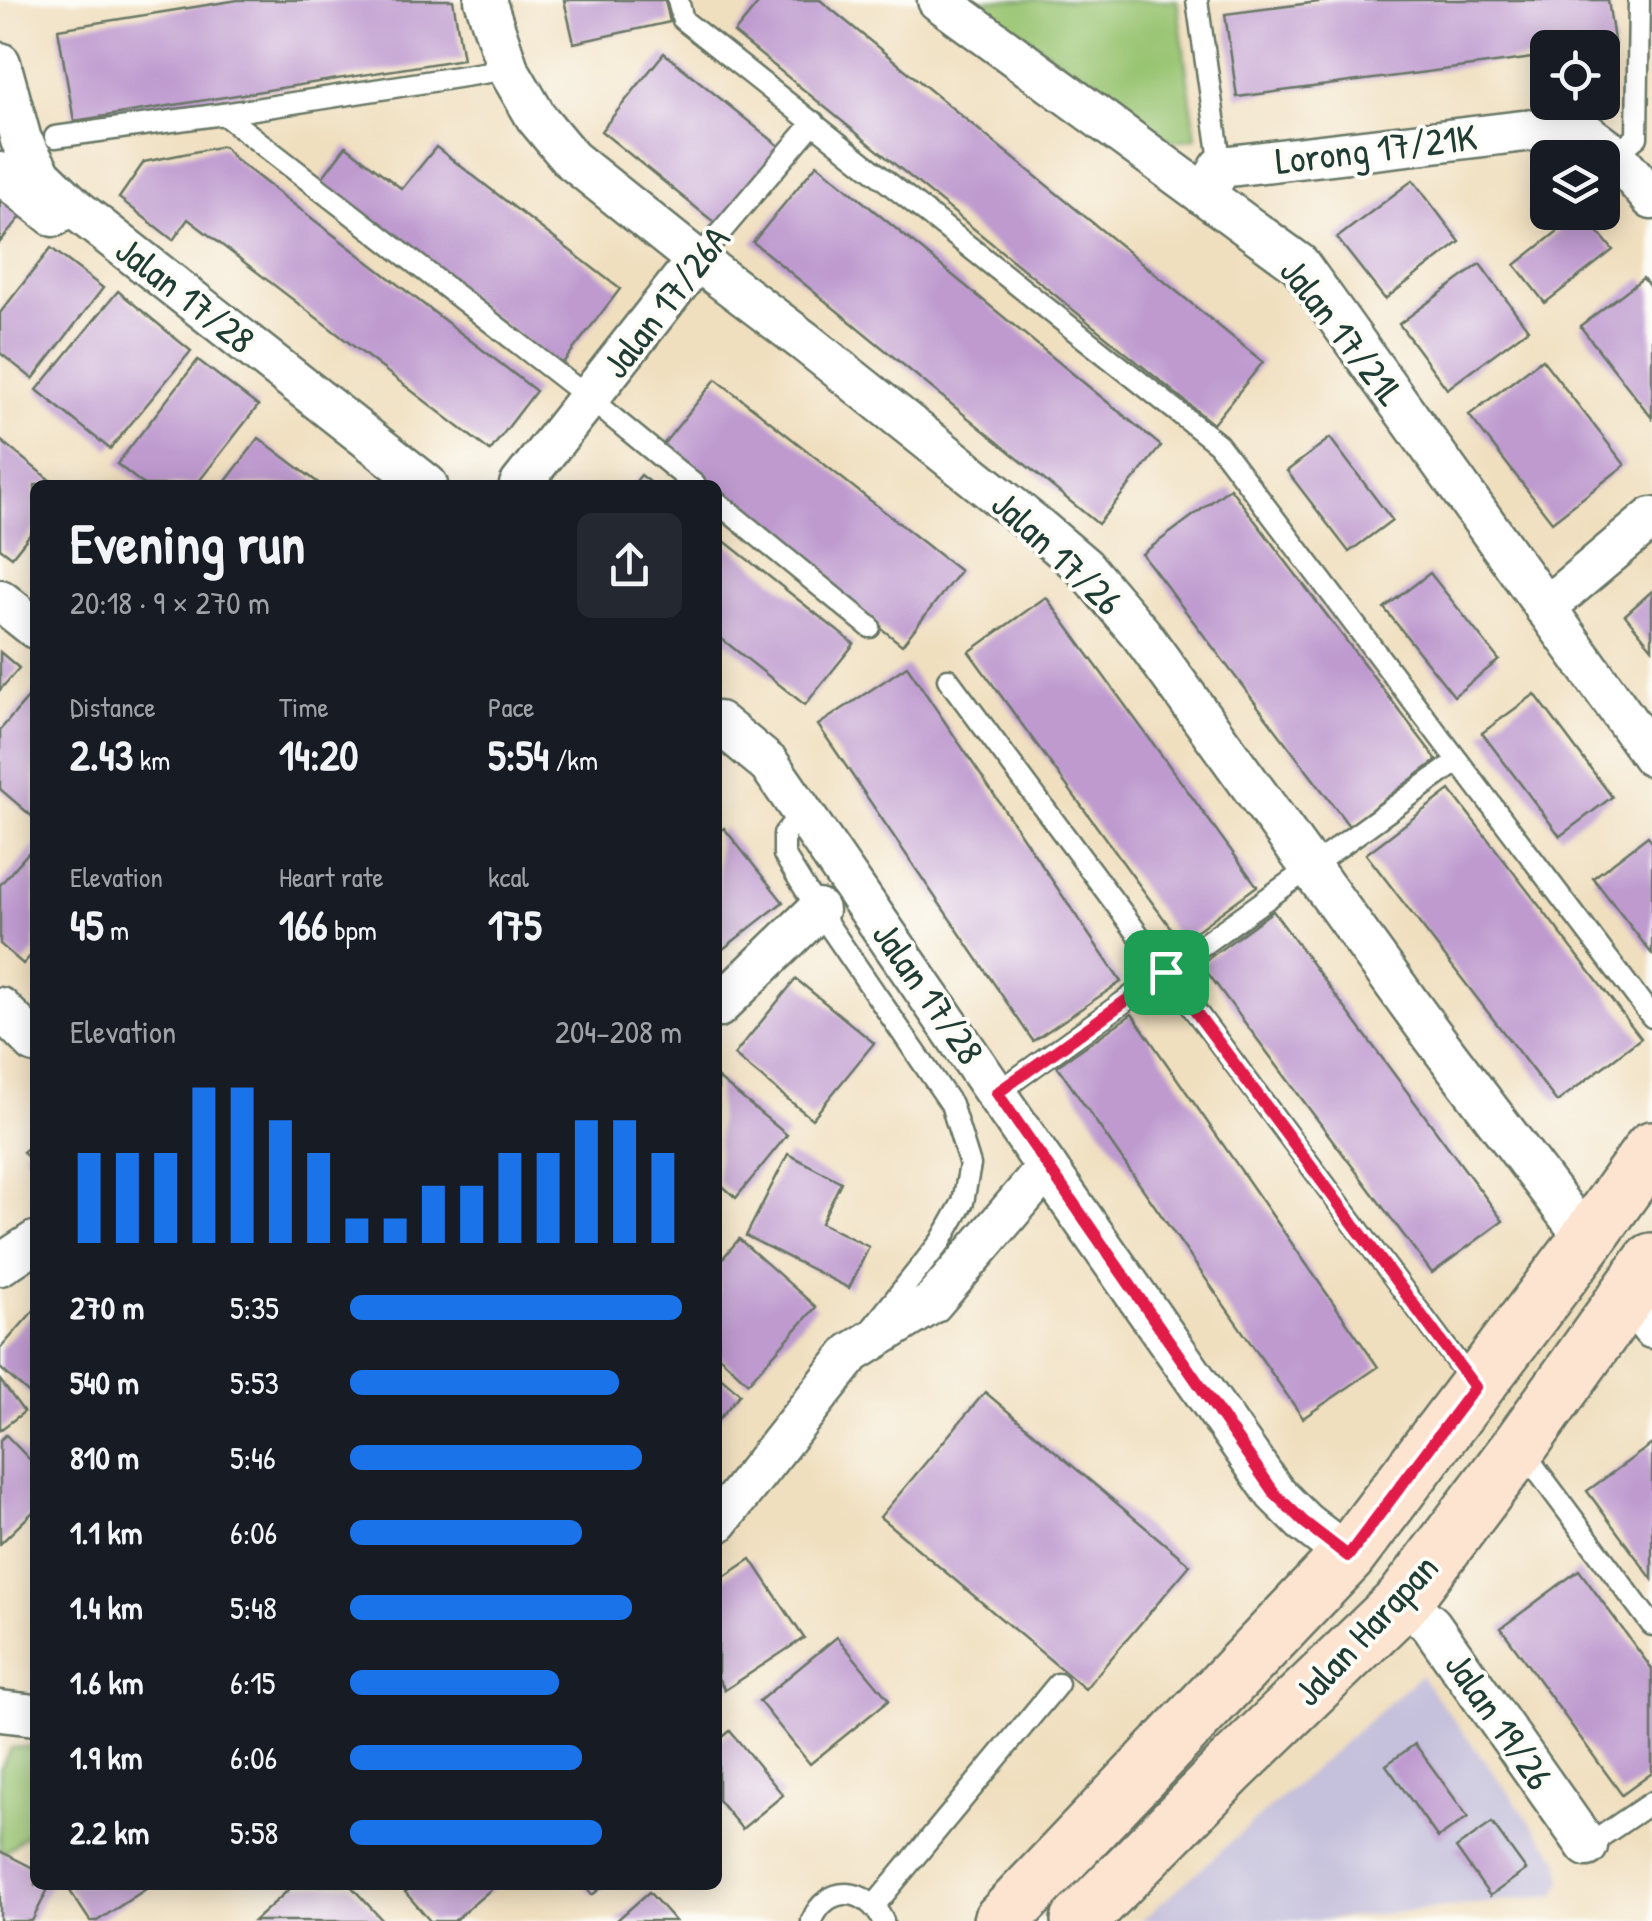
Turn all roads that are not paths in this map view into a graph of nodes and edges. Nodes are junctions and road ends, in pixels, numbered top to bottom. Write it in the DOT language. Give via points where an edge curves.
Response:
graph roads {
  1 [pos="485,0"];
  2 [pos="678,0"];
  3 [pos="938,0"];
  4 [pos="1198,0"];
  5 [pos="1639,0"];
  6 [pos="0,63"];
  7 [pos="508,69"];
  8 [pos="223,114"];
  9 [pos="814,122"];
  10 [pos="55,137"];
  11 [pos="1596,140"];
  12 [pos="1620,150"];
  13 [pos="1620,160"];
  14 [pos="0,173"];
  15 [pos="1213,181"];
  16 [pos="1652,199"];
  17 [pos="697,260"];
  18 [pos="590,399"];
  19 [pos="382,480"];
  20 [pos="421,480"];
  21 [pos="524,480"];
  22 [pos="689,480"];
  23 [pos="722,506"];
  24 [pos="1652,518"];
  25 [pos="0,600"];
  26 [pos="1545,608"];
  27 [pos="30,624"];
  28 [pos="870,628"];
  29 [pos="948,679"];
  30 [pos="722,725"];
  31 [pos="1650,750"];
  32 [pos="1458,761"];
  33 [pos="802,812"];
  34 [pos="1310,866"];
  35 [pos="818,910"];
  36 [pos="1166,972"];
  37 [pos="722,1003"];
  38 [pos="0,1008"];
  39 [pos="1652,1016"];
  40 [pos="30,1039"];
  41 [pos="997,1093"];
  42 [pos="1652,1148"];
  43 [pos="1047,1168"];
  44 [pos="1587,1240"];
  45 [pos="30,1245"];
  46 [pos="0,1264"];
  47 [pos="1644,1295"];
  48 [pos="852,1353"];
  49 [pos="1475,1387"];
  50 [pos="1519,1447"];
  51 [pos="722,1517"];
  52 [pos="1348,1556"];
  53 [pos="1403,1602"];
  54 [pos="1652,1625"];
  55 [pos="1058,1684"];
  56 [pos="0,1711"];
  57 [pos="30,1715"];
  58 [pos="1652,1802"];
  59 [pos="1587,1846"];
  60 [pos="878,1914"];
  61 [pos="812,1921"];
  62 [pos="1002,1921"];
  63 [pos="1079,1921"];
  1 -- 7 [label="street, Jalan 17/26"];
  2 -- 9 [label="lane" via="683,20"];
  3 -- 15 [label="street, Jalan 17/21L"];
  4 -- 15 [label="lane"];
  5 -- 12 [label="lane" via="1637,137"];
  6 -- 20 [label="street, Jalan 17/28" via="21,140 42,176"];
  7 -- 8 [label="lane"];
  7 -- 17 [label="street, Jalan 17/26" via="571,159"];
  8 -- 10 [label="lane"];
  8 -- 18 [label="lane"];
  9 -- 17 [label="lane, Jalan 17/26A"];
  9 -- 32 [label="lane" via="1218,444"];
  11 -- 15 [label="street, Lorong 17/21K" via="1575,125"];
  13 -- 16 [label="street, Lorong 17/21K"];
  14 -- 19 [label="street"];
  15 -- 26 [label="street, Jalan 17/21L" via="1299,264"];
  17 -- 18 [label="street, Jalan 17/26A"];
  17 -- 34 [label="street, Jalan 17/26" via="1084,567 1141,634"];
  18 -- 21 [label="street, Jalan 17/26A"];
  18 -- 22 [label="lane"];
  23 -- 28 [label="lane"];
  24 -- 26 [label="street"];
  25 -- 27 [label="street"];
  26 -- 31 [label="street, Jalan 17/21L"];
  29 -- 36 [label="lane"];
  30 -- 33 [label="street, Jalan 17/28" via="769,764"];
  32 -- 34 [label="lane"];
  32 -- 39 [label="lane"];
  33 -- 35 [label="lane" via="784,834 784,855"];
  33 -- 41 [label="street, Jalan 17/28"];
  34 -- 36 [label="lane"];
  34 -- 44 [label="street, Jalan 17/26"];
  35 -- 37 [label="street"];
  35 -- 48 [label="lane" via="951,1104 970,1165 963,1202 941,1241"];
  36 -- 41 [label="lane"];
  36 -- 49 [label="lane"];
  38 -- 40 [label="street"];
  41 -- 43 [label="street, Jalan 17/28"];
  42 -- 44 [label="main road, Jalan Harapan"];
  43 -- 48 [label="street" via="932,1303"];
  43 -- 52 [label="street, Jalan 17/28" via="1275,1494"];
  44 -- 49 [label="main road, Jalan Harapan"];
  45 -- 46 [label="street"];
  47 -- 50 [label="main road, Jalan Harapan"];
  48 -- 51 [label="street"];
  49 -- 52 [label="main road, Jalan Harapan"];
  50 -- 53 [label="main road, Jalan Harapan"];
  50 -- 54 [label="lane"];
  52 -- 62 [label="main road, Jalan Harapan"];
  53 -- 59 [label="street, Jalan 19/26" via="1430,1624"];
  53 -- 63 [label="main road, Jalan Harapan"];
  55 -- 60 [label="lane"];
  56 -- 57 [label="street"];
  58 -- 59 [label="lane"];
  60 -- 61 [label="lane" via="864,1898 839,1894"];
}
